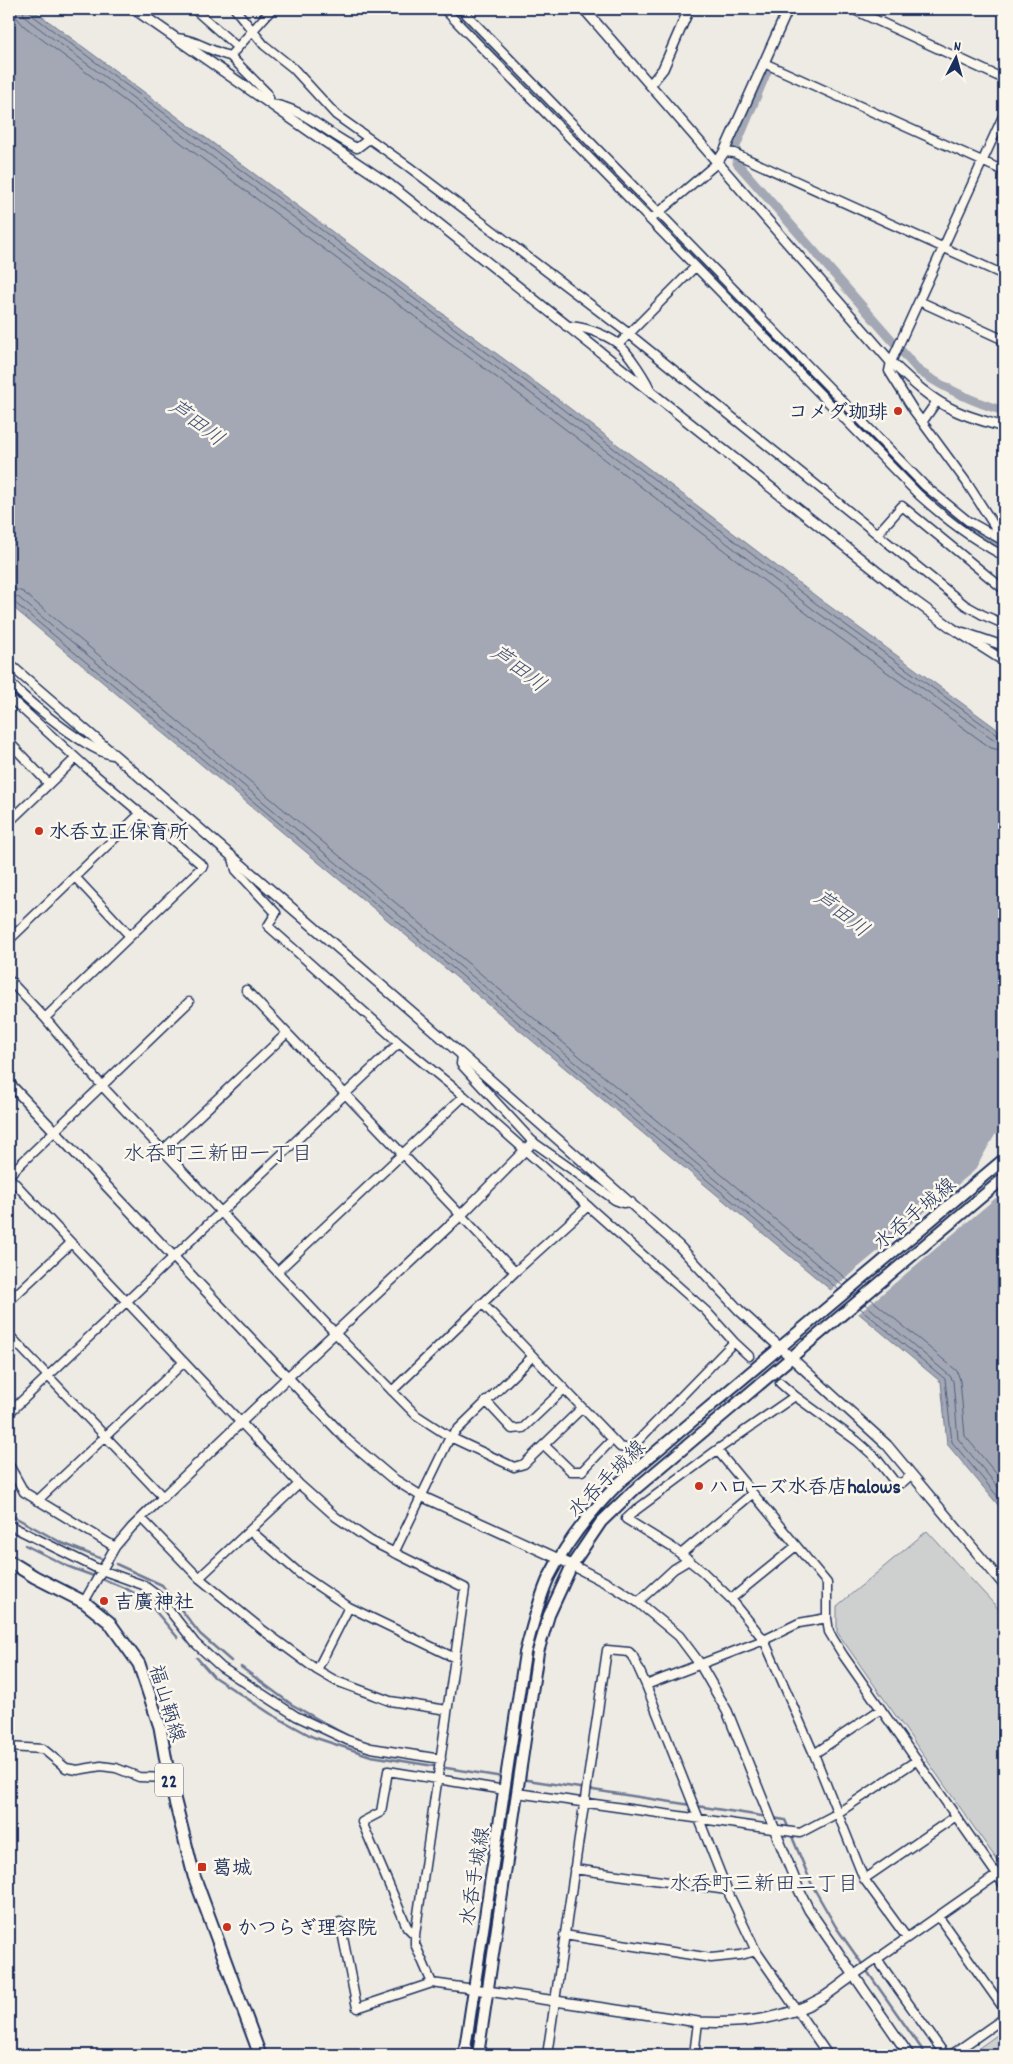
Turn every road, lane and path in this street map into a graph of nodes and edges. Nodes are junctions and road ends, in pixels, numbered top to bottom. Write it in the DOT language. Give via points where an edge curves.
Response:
graph roads {
  1 [pos="134,9"];
  2 [pos="194,9"];
  3 [pos="235,9"];
  4 [pos="272,9"];
  5 [pos="444,9"];
  6 [pos="461,9"];
  7 [pos="584,9"];
  8 [pos="689,9"];
  9 [pos="788,9"];
  10 [pos="852,9"];
  11 [pos="252,30"];
  12 [pos="174,38"];
  13 [pos="237,47"];
  14 [pos="230,56"];
  15 [pos="764,63"];
  16 [pos="1004,79"];
  17 [pos="650,85"];
  18 [pos="271,104"];
  19 [pos="1004,114"];
  20 [pos="370,140"];
  21 [pos="724,152"];
  22 [pos="983,162"];
  23 [pos="717,163"];
  24 [pos="1004,171"];
  25 [pos="654,216"];
  26 [pos="943,247"];
  27 [pos="695,266"];
  28 [pos="1004,275"];
  29 [pos="919,301"];
  30 [pos="566,326"];
  31 [pos="628,333"];
  32 [pos="1004,340"];
  33 [pos="619,344"];
  34 [pos="891,362"];
  35 [pos="652,394"];
  36 [pos="937,401"];
  37 [pos="923,421"];
  38 [pos="1004,426"];
  39 [pos="878,533"];
  40 [pos="1004,541"];
  41 [pos="1004,556"];
  42 [pos="1004,585"];
  43 [pos="1004,624"];
  44 [pos="952,628"];
  45 [pos="1004,646"];
  46 [pos="1004,661"];
  47 [pos="9,664"];
  48 [pos="9,681"];
  49 [pos="15,689"];
  50 [pos="9,696"];
  51 [pos="9,742"];
  52 [pos="114,755"];
  53 [pos="76,758"];
  54 [pos="49,784"];
  55 [pos="141,813"];
  56 [pos="9,822"];
  57 [pos="233,858"];
  58 [pos="75,877"];
  59 [pos="130,936"];
  60 [pos="9,940"];
  61 [pos="9,980"];
  62 [pos="246,990"];
  63 [pos="189,1002"];
  64 [pos="45,1018"];
  65 [pos="287,1033"];
  66 [pos="399,1043"];
  67 [pos="462,1055"];
  68 [pos="9,1083"];
  69 [pos="102,1086"];
  70 [pos="345,1094"];
  71 [pos="464,1096"];
  72 [pos="55,1131"];
  73 [pos="533,1142"];
  74 [pos="163,1150"];
  75 [pos="526,1151"];
  76 [pos="402,1154"];
  77 [pos="1004,1160"];
  78 [pos="9,1176"];
  79 [pos="1004,1178"];
  80 [pos="631,1202"];
  81 [pos="588,1206"];
  82 [pos="222,1212"];
  83 [pos="461,1215"];
  84 [pos="71,1243"];
  85 [pos="175,1257"];
  86 [pos="278,1271"];
  87 [pos="515,1272"];
  88 [pos="9,1301"];
  89 [pos="127,1302"];
  90 [pos="482,1303"];
  91 [pos="336,1334"];
  92 [pos="9,1335"];
  93 [pos="734,1342"];
  94 [pos="780,1348"];
  95 [pos="533,1356"];
  96 [pos="749,1356"];
  97 [pos="791,1358"];
  98 [pos="184,1362"];
  99 [pos="48,1376"];
  100 [pos="288,1377"];
  101 [pos="780,1383"];
  102 [pos="564,1389"];
  103 [pos="392,1391"];
  104 [pos="795,1396"];
  105 [pos="486,1401"];
  106 [pos="582,1408"];
  107 [pos="9,1413"];
  108 [pos="242,1422"];
  109 [pos="105,1436"];
  110 [pos="450,1436"];
  111 [pos="612,1440"];
  112 [pos="544,1445"];
  113 [pos="717,1450"];
  114 [pos="9,1465"];
  115 [pos="911,1475"];
  116 [pos="299,1484"];
  117 [pos="752,1494"];
  118 [pos="421,1496"];
  119 [pos="163,1497"];
  120 [pos="37,1501"];
  121 [pos="142,1518"];
  122 [pos="9,1525"];
  123 [pos="251,1531"];
  124 [pos="796,1546"];
  125 [pos="115,1547"];
  126 [pos="394,1553"];
  127 [pos="681,1554"];
  128 [pos="559,1559"];
  129 [pos="689,1560"];
  130 [pos="9,1561"];
  131 [pos="572,1565"];
  132 [pos="99,1575"];
  133 [pos="199,1578"];
  134 [pos="1004,1586"];
  135 [pos="731,1599"];
  136 [pos="84,1602"];
  137 [pos="638,1602"];
  138 [pos="349,1607"];
  139 [pos="827,1618"];
  140 [pos="764,1640"];
  141 [pos="455,1658"];
  142 [pos="700,1664"];
  143 [pos="317,1670"];
  144 [pos="646,1686"];
  145 [pos="881,1708"];
  146 [pos="447,1710"];
  147 [pos="9,1747"];
  148 [pos="814,1754"];
  149 [pos="441,1760"];
  150 [pos="917,1760"];
  151 [pos="439,1776"];
  152 [pos="169,1778"];
  153 [pos="506,1787"];
  154 [pos="517,1789"];
  155 [pos="584,1798"];
  156 [pos="838,1813"];
  157 [pos="956,1816"];
  158 [pos="700,1819"];
  159 [pos="776,1828"];
  160 [pos="574,1869"];
  161 [pos="997,1875"];
  162 [pos="864,1879"];
  163 [pos="1004,1885"];
  164 [pos="727,1890"];
  165 [pos="938,1916"];
  166 [pos="340,1922"];
  167 [pos="415,1935"];
  168 [pos="564,1935"];
  169 [pos="907,1938"];
  170 [pos="756,1951"];
  171 [pos="874,1961"];
  172 [pos="857,1972"];
  173 [pos="432,1983"];
  174 [pos="474,1989"];
  175 [pos="488,1991"];
  176 [pos="554,2002"];
  177 [pos="797,2010"];
  178 [pos="1004,2010"];
  179 [pos="1004,2018"];
  180 [pos="698,2022"];
  181 [pos="260,2055"];
  182 [pos="464,2055"];
  183 [pos="478,2055"];
  184 [pos="547,2055"];
  185 [pos="694,2055"];
  186 [pos="828,2055"];
  187 [pos="909,2055"];
  188 [pos="945,2055"];
  189 [pos="951,2055"];
  1 -- 12 [label="street"];
  2 -- 13 [label="street"];
  3 -- 11 [label="street"];
  4 -- 11 [label="street"];
  5 -- 25 [label="street"];
  6 -- 25 [label="street"];
  7 -- 17 [label="street"];
  8 -- 17 [label="street" via="663,69"];
  9 -- 15 [label="street"];
  10 -- 16 [label="street"];
  11 -- 13 [label="street"];
  11 -- 20 [label="street" via="336,115"];
  12 -- 14 [label="street" via="183,38"];
  12 -- 18 [label="street"];
  13 -- 14 [label="street"];
  14 -- 18 [label="street" via="267,93"];
  15 -- 21 [label="street"];
  15 -- 22 [label="street"];
  17 -- 23 [label="street"];
  18 -- 20 [label="street" via="283,105 311,119 357,148"];
  18 -- 30 [label="street" via="390,185"];
  19 -- 22 [label="street"];
  20 -- 31 [label="street"];
  21 -- 23 [label="street"];
  21 -- 26 [label="street" via="734,153 801,182"];
  22 -- 24 [label="street"];
  22 -- 26 [label="street"];
  23 -- 25 [label="street"];
  23 -- 34 [label="street"];
  25 -- 27 [label="street"];
  25 -- 40 [label="street" via="925,486 968,522"];
  26 -- 28 [label="street"];
  26 -- 29 [label="street"];
  27 -- 31 [label="street"];
  27 -- 41 [label="street" via="919,494 951,524"];
  29 -- 32 [label="street"];
  29 -- 34 [label="street"];
  30 -- 33 [label="street" via="576,326"];
  30 -- 35 [label="street"];
  31 -- 33 [label="street"];
  31 -- 39 [label="street"];
  33 -- 35 [label="street" via="649,384"];
  34 -- 36 [label="street"];
  34 -- 37 [label="street" via="889,371"];
  35 -- 44 [label="street"];
  36 -- 37 [label="street"];
  36 -- 38 [label="street"];
  37 -- 40 [label="street"];
  39 -- 42 [label="street" via="902,506 1002,587"];
  39 -- 43 [label="street" via="965,604"];
  44 -- 45 [label="street"];
  44 -- 46 [label="street"];
  47 -- 52 [label="street"];
  48 -- 49 [label="street"];
  49 -- 50 [label="street"];
  49 -- 52 [label="street" via="46,716 100,752"];
  50 -- 53 [label="street"];
  51 -- 54 [label="street"];
  52 -- 57 [label="street"];
  53 -- 54 [label="street"];
  53 -- 55 [label="street"];
  54 -- 56 [label="street"];
  55 -- 58 [label="street"];
  55 -- 59 [label="street" via="203,866"];
  57 -- 66 [label="street" via="236,870 276,913 268,926"];
  57 -- 67 [label="street"];
  58 -- 59 [label="street"];
  58 -- 60 [label="street"];
  59 -- 64 [label="street"];
  61 -- 64 [label="street"];
  62 -- 65 [label="street"];
  63 -- 69 [label="street"];
  64 -- 69 [label="street"];
  65 -- 70 [label="street"];
  65 -- 74 [label="street"];
  66 -- 70 [label="street"];
  66 -- 71 [label="street"];
  67 -- 73 [label="street" via="461,1064"];
  67 -- 80 [label="street"];
  68 -- 72 [label="street"];
  69 -- 72 [label="street"];
  69 -- 74 [label="street"];
  70 -- 76 [label="street"];
  70 -- 82 [label="street"];
  71 -- 75 [label="street"];
  71 -- 76 [label="street"];
  72 -- 78 [label="street"];
  72 -- 85 [label="street"];
  73 -- 75 [label="street"];
  73 -- 80 [label="street" via="615,1200"];
  74 -- 82 [label="street"];
  75 -- 81 [label="street"];
  75 -- 83 [label="street"];
  76 -- 83 [label="street"];
  76 -- 86 [label="street"];
  77 -- 94 [label="main road, 水呑手城線"];
  78 -- 84 [label="street"];
  79 -- 97 [label="main road, 水呑手城線"];
  80 -- 94 [label="street"];
  81 -- 87 [label="street"];
  81 -- 93 [label="street" via="706,1311"];
  82 -- 85 [label="street"];
  82 -- 86 [label="street"];
  83 -- 87 [label="street"];
  83 -- 91 [label="street"];
  84 -- 88 [label="street"];
  84 -- 89 [label="street"];
  85 -- 89 [label="street"];
  85 -- 100 [label="street"];
  86 -- 91 [label="street"];
  87 -- 90 [label="street"];
  89 -- 98 [label="street"];
  89 -- 99 [label="street"];
  90 -- 95 [label="street"];
  90 -- 103 [label="street"];
  91 -- 100 [label="street"];
  91 -- 103 [label="street"];
  92 -- 99 [label="street"];
  93 -- 96 [label="street"];
  93 -- 111 [label="street" via="630,1449 620,1448"];
  94 -- 97 [label="street"];
  94 -- 128 [label="main road, 水呑手城線" via="620,1482 583,1523"];
  95 -- 102 [label="street"];
  95 -- 105 [label="street"];
  97 -- 115 [label="street" via="887,1445"];
  97 -- 131 [label="main road, 水呑手城線" via="633,1491 602,1522"];
  98 -- 108 [label="street"];
  98 -- 109 [label="street"];
  99 -- 107 [label="street"];
  99 -- 109 [label="street"];
  100 -- 108 [label="street"];
  100 -- 118 [label="street" via="347,1440 392,1478"];
  101 -- 104 [label="street"];
  102 -- 105 [label="street" via="523,1428 512,1429"];
  102 -- 106 [label="street"];
  103 -- 110 [label="street" via="416,1415"];
  104 -- 113 [label="street"];
  104 -- 115 [label="street" via="857,1441 876,1458 894,1482 902,1483"];
  105 -- 110 [label="street"];
  106 -- 111 [label="street"];
  106 -- 112 [label="street"];
  108 -- 116 [label="street"];
  108 -- 119 [label="street"];
  109 -- 119 [label="street"];
  109 -- 120 [label="street"];
  110 -- 112 [label="street" via="514,1467 524,1464"];
  110 -- 118 [label="street"];
  111 -- 112 [label="street" via="582,1471 571,1471"];
  113 -- 117 [label="street"];
  113 -- 127 [label="street" via="626,1519"];
  114 -- 120 [label="street" via="24,1492"];
  115 -- 134 [label="street"];
  116 -- 123 [label="street"];
  116 -- 126 [label="street" via="336,1517 371,1542"];
  117 -- 124 [label="street"];
  117 -- 127 [label="street"];
  118 -- 126 [label="street"];
  118 -- 128 [label="street"];
  119 -- 121 [label="street"];
  120 -- 125 [label="street"];
  121 -- 125 [label="street"];
  121 -- 133 [label="street"];
  122 -- 132 [label="street"];
  123 -- 133 [label="street"];
  123 -- 138 [label="street" via="300,1574"];
  124 -- 135 [label="street"];
  124 -- 139 [label="street" via="827,1583"];
  125 -- 132 [label="street"];
  126 -- 141 [label="street" via="465,1588"];
  127 -- 129 [label="street"];
  128 -- 131 [label="street"];
  128 -- 153 [label="main road, 水呑手城線" via="539,1604 525,1653"];
  129 -- 135 [label="street"];
  129 -- 137 [label="street" via="667,1574"];
  130 -- 136 [label="main road, 福山鞆線 / 22"];
  131 -- 137 [label="street"];
  131 -- 154 [label="main road, 水呑手城線" via="549,1615 538,1652"];
  132 -- 136 [label="street"];
  132 -- 149 [label="street" via="143,1585 158,1596 194,1643 222,1667 296,1716 371,1748"];
  133 -- 143 [label="street"];
  135 -- 140 [label="street"];
  136 -- 152 [label="main road, 福山鞆線 / 22" via="109,1622 139,1664 160,1727"];
  137 -- 142 [label="street" via="679,1636"];
  138 -- 141 [label="street"];
  138 -- 143 [label="street"];
  139 -- 140 [label="street" via="800,1623"];
  139 -- 145 [label="street" via="829,1632"];
  140 -- 142 [label="street"];
  140 -- 148 [label="street"];
  141 -- 146 [label="street"];
  142 -- 144 [label="street"];
  142 -- 159 [label="street" via="727,1711"];
  143 -- 146 [label="street" via="336,1681 390,1701"];
  144 -- 155 [label="street" via="629,1652 606,1650"];
  144 -- 158 [label="street"];
  145 -- 148 [label="street"];
  145 -- 150 [label="street"];
  146 -- 149 [label="street"];
  147 -- 152 [label="street" via="43,1749 66,1768 78,1770 101,1766 139,1777"];
  148 -- 156 [label="street"];
  149 -- 151 [label="street"];
  150 -- 156 [label="street"];
  150 -- 157 [label="street"];
  151 -- 153 [label="street"];
  151 -- 167 [label="street"];
  151 -- 167 [label="street" via="388,1771 381,1812 362,1822 407,1927"];
  152 -- 181 [label="main road, 福山鞆線 / 22" via="194,1876"];
  153 -- 174 [label="main road, 水呑手城線"];
  154 -- 155 [label="street"];
  154 -- 175 [label="main road, 水呑手城線"];
  155 -- 158 [label="street"];
  155 -- 160 [label="street"];
  156 -- 159 [label="street" via="800,1833"];
  156 -- 162 [label="street"];
  157 -- 161 [label="street"];
  157 -- 162 [label="street"];
  158 -- 159 [label="street"];
  158 -- 164 [label="street"];
  159 -- 172 [label="street" via="799,1890 810,1910"];
  160 -- 164 [label="street"];
  160 -- 168 [label="street"];
  161 -- 163 [label="street"];
  161 -- 165 [label="street"];
  162 -- 169 [label="street"];
  164 -- 170 [label="street"];
  165 -- 169 [label="street"];
  165 -- 178 [label="street"];
  166 -- 173 [label="street" via="357,2008"];
  167 -- 173 [label="street" via="415,1944"];
  168 -- 170 [label="street" via="711,1958"];
  168 -- 176 [label="street"];
  169 -- 171 [label="street"];
  170 -- 177 [label="street"];
  171 -- 172 [label="street"];
  171 -- 188 [label="street"];
  172 -- 177 [label="street" via="824,1997"];
  172 -- 187 [label="street"];
  173 -- 174 [label="street"];
  174 -- 175 [label="street"];
  174 -- 182 [label="main road, 水呑手城線"];
  175 -- 176 [label="street"];
  175 -- 183 [label="main road, 水呑手城線"];
  176 -- 180 [label="street"];
  176 -- 184 [label="street"];
  177 -- 180 [label="street" via="762,2020"];
  177 -- 186 [label="street"];
  179 -- 189 [label="street"];
  180 -- 185 [label="street"];
}
